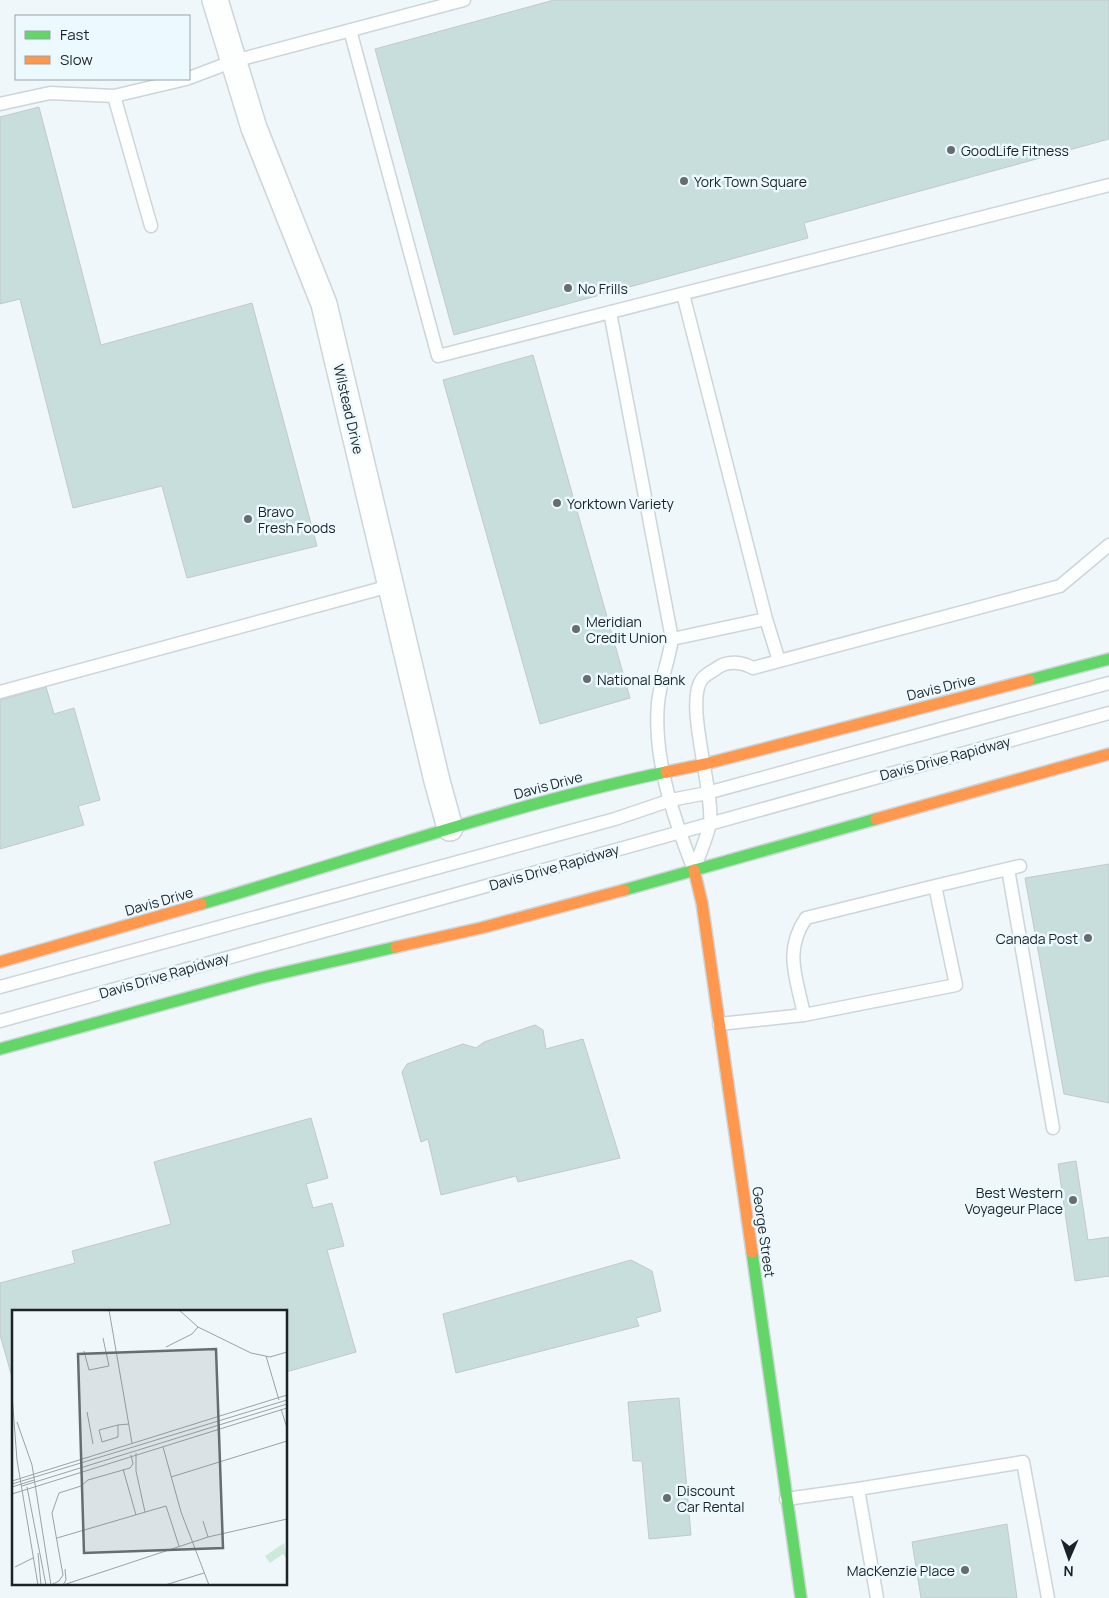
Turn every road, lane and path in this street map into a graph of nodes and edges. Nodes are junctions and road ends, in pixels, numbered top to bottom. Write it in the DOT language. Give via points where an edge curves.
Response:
graph roads {
  1 [pos="215,0"];
  2 [pos="464,0"];
  3 [pos="350,30"];
  4 [pos="234,61"];
  5 [pos="190,77"];
  6 [pos="179,80"];
  7 [pos="114,96"];
  8 [pos="0,104"];
  9 [pos="1109,185"];
  10 [pos="151,226"];
  11 [pos="683,294"];
  12 [pos="610,312"];
  13 [pos="1109,545"];
  14 [pos="390,586"];
  15 [pos="766,619"];
  16 [pos="672,639"];
  17 [pos="1109,659"];
  18 [pos="779,661"];
  19 [pos="1109,683"];
  20 [pos="0,692"];
  21 [pos="1109,713"];
  22 [pos="1109,754"];
  23 [pos="705,764"];
  24 [pos="664,773"];
  25 [pos="707,793"];
  26 [pos="671,800"];
  27 [pos="710,823"];
  28 [pos="450,828"];
  29 [pos="680,832"];
  30 [pos="694,870"];
  31 [pos="935,886"];
  32 [pos="0,962"];
  33 [pos="0,987"];
  34 [pos="804,1016"];
  35 [pos="0,1020"];
  36 [pos="719,1024"];
  37 [pos="0,1048"];
  38 [pos="1053,1128"];
  39 [pos="858,1489"];
  40 [pos="786,1499"];
  41 [pos="800,1598"];
  42 [pos="877,1598"];
  43 [pos="1048,1598"];
  1 -- 4 [label="street, Wilstead Drive"];
  2 -- 3 [label="lane"];
  3 -- 4 [label="lane"];
  3 -- 12 [label="lane" via="438,356"];
  4 -- 5 [label="lane"];
  4 -- 14 [label="street, Wilstead Drive" via="254,128 324,304"];
  6 -- 7 [label="lane"];
  7 -- 8 [label="lane" via="50,94"];
  7 -- 10 [label="lane"];
  9 -- 11 [label="lane"];
  11 -- 12 [label="lane"];
  11 -- 15 [label="lane"];
  12 -- 16 [label="lane"];
  13 -- 18 [label="lane" via="1060,586"];
  14 -- 20 [label="lane"];
  14 -- 28 [label="street, Wilstead Drive"];
  15 -- 16 [label="lane"];
  15 -- 18 [label="lane"];
  16 -- 24 [label="lane" via="658,701 658,737"];
  17 -- 23 [label="main road, Davis Drive"];
  18 -- 23 [label="lane" via="753,668 741,662 721,665 701,680 696,700 697,728"];
  19 -- 25 [label="lane, Davis Drive Rapidway"];
  21 -- 27 [label="lane, Davis Drive Rapidway"];
  22 -- 30 [label="main road"];
  23 -- 24 [label="main road, Davis Drive"];
  23 -- 25 [label="lane"];
  24 -- 26 [label="lane"];
  24 -- 28 [label="main road, Davis Drive" via="608,784"];
  25 -- 26 [label="lane, Davis Drive Rapidway"];
  25 -- 27 [label="lane"];
  26 -- 29 [label="lane"];
  26 -- 33 [label="lane, Davis Drive Rapidway" via="614,820"];
  27 -- 29 [label="lane, Davis Drive Rapidway"];
  27 -- 30 [label="lane"];
  28 -- 32 [label="main road, Davis Drive" via="302,875"];
  29 -- 30 [label="lane"];
  29 -- 35 [label="lane, Davis Drive Rapidway"];
  30 -- 36 [label="main road, George Street"];
  30 -- 37 [label="main road" via="481,928 260,978"];
  31 -- 34 [label="lane" via="806,918 796,932 791,951"];
  31 -- 34 [label="lane" via="956,985"];
  31 -- 38 [label="lane" via="1014,867"];
  34 -- 36 [label="lane"];
  36 -- 40 [label="main road, George Street"];
  39 -- 40 [label="lane"];
  39 -- 42 [label="lane"];
  39 -- 43 [label="lane" via="1023,1462"];
  40 -- 41 [label="main road, George Street"];
}
